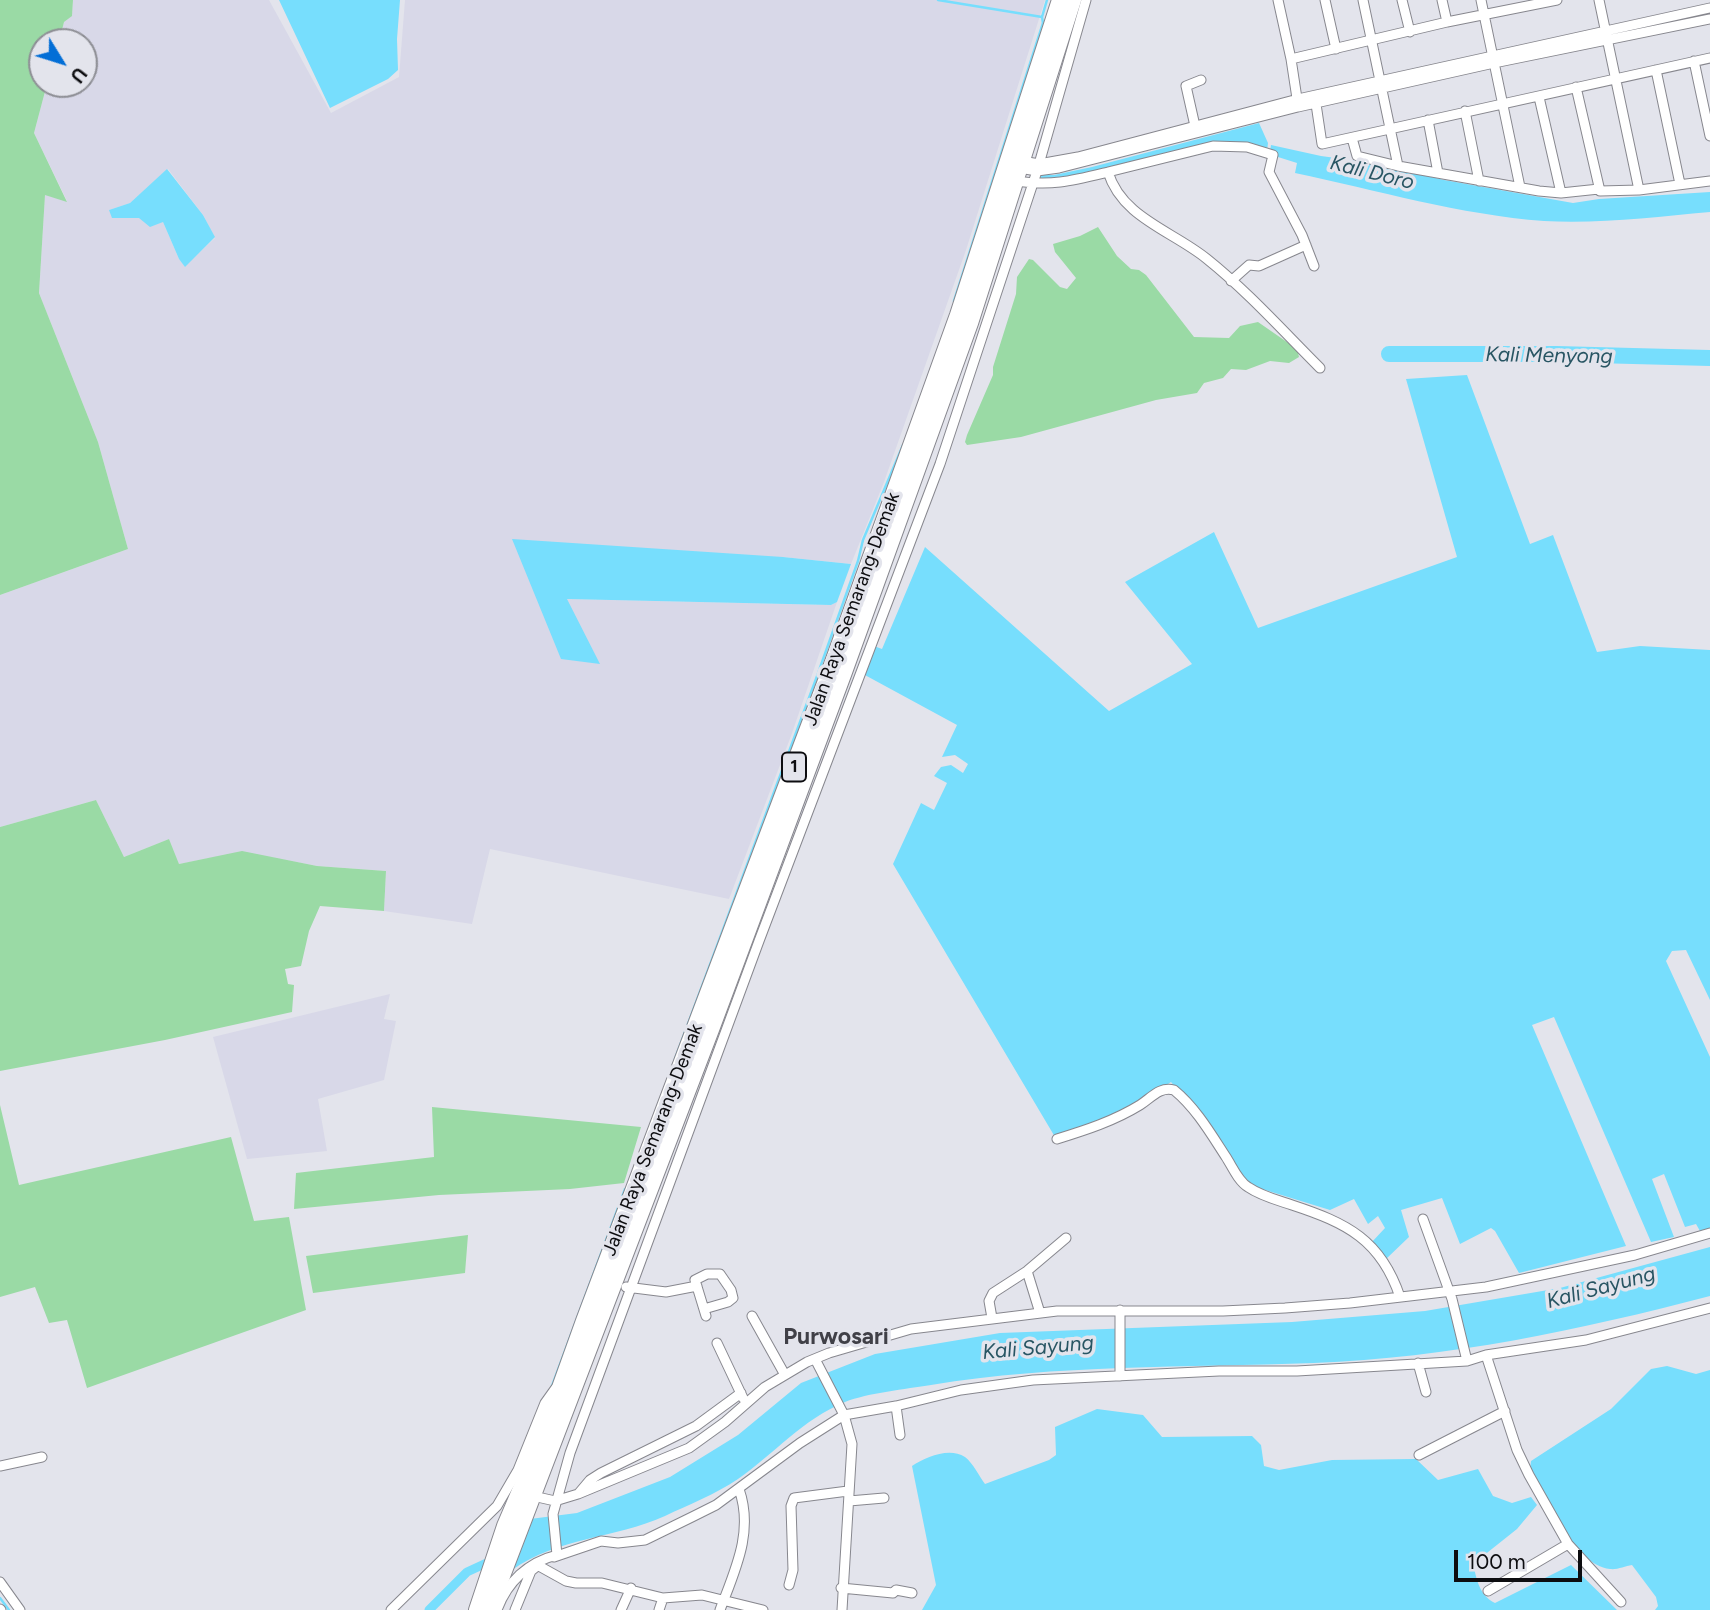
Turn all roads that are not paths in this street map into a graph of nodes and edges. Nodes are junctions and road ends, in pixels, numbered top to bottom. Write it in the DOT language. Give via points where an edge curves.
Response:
graph roads {
  1 [pos="1060,0"];
  2 [pos="1073,0"];
  3 [pos="1086,0"];
  4 [pos="1278,0"];
  5 [pos="1325,0"];
  6 [pos="1363,0"];
  7 [pos="1402,0"];
  8 [pos="1442,0"];
  9 [pos="1482,0"];
  10 [pos="1557,0"];
  11 [pos="1599,0"];
  12 [pos="1521,4"];
  13 [pos="1710,8"];
  14 [pos="1485,16"];
  15 [pos="1710,19"];
  16 [pos="1447,23"];
  17 [pos="1409,32"];
  18 [pos="1607,36"];
  19 [pos="1372,40"];
  20 [pos="1336,49"];
  21 [pos="1710,58"];
  22 [pos="1292,59"];
  23 [pos="1493,59"];
  24 [pos="1694,61"];
  25 [pos="1656,70"];
  26 [pos="1617,79"];
  27 [pos="1201,80"];
  28 [pos="1381,85"];
  29 [pos="1576,87"];
  30 [pos="1539,97"];
  31 [pos="1298,103"];
  32 [pos="1316,104"];
  33 [pos="1501,104"];
  34 [pos="1465,111"];
  35 [pos="1428,120"];
  36 [pos="1391,128"];
  37 [pos="1710,136"];
  38 [pos="1201,137"];
  39 [pos="1352,138"];
  40 [pos="1124,154"];
  41 [pos="1398,166"];
  42 [pos="1016,167"];
  43 [pos="1038,167"];
  44 [pos="1128,167"];
  45 [pos="1108,172"];
  46 [pos="1438,173"];
  47 [pos="1479,181"];
  48 [pos="1710,181"];
  49 [pos="1032,183"];
  50 [pos="1680,184"];
  51 [pos="1520,187"];
  52 [pos="1599,189"];
  53 [pos="1639,190"];
  54 [pos="1561,193"];
  55 [pos="1306,245"];
  56 [pos="1314,266"];
  57 [pos="1231,281"];
  58 [pos="1320,368"];
  59 [pos="919,463"];
  60 [pos="940,464"];
  61 [pos="705,1025"];
  62 [pos="1057,1139"];
  63 [pos="1423,1219"];
  64 [pos="1710,1233"];
  65 [pos="1066,1238"];
  66 [pos="1027,1271"];
  67 [pos="623,1285"];
  68 [pos="697,1286"];
  69 [pos="1451,1295"];
  70 [pos="1400,1297"];
  71 [pos="1710,1308"];
  72 [pos="1120,1311"];
  73 [pos="1040,1313"];
  74 [pos="752,1316"];
  75 [pos="992,1318"];
  76 [pos="717,1343"];
  77 [pos="1466,1356"];
  78 [pos="1486,1356"];
  79 [pos="815,1359"];
  80 [pos="1418,1363"];
  81 [pos="1120,1374"];
  82 [pos="785,1375"];
  83 [pos="563,1380"];
  84 [pos="1426,1392"];
  85 [pos="741,1393"];
  86 [pos="746,1403"];
  87 [pos="896,1406"];
  88 [pos="1506,1411"];
  89 [pos="842,1412"];
  90 [pos="900,1435"];
  91 [pos="1419,1455"];
  92 [pos="43,1457"];
  93 [pos="0,1466"];
  94 [pos="739,1489"];
  95 [pos="848,1491"];
  96 [pos="578,1494"];
  97 [pos="533,1496"];
  98 [pos="884,1498"];
  99 [pos="555,1501"];
  100 [pos="849,1501"];
  101 [pos="513,1526"];
  102 [pos="1568,1544"];
  103 [pos="556,1552"];
  104 [pos="535,1564"];
  105 [pos="0,1582"];
  106 [pos="789,1585"];
  107 [pos="491,1588"];
  108 [pos="631,1588"];
  109 [pos="841,1588"];
  110 [pos="1488,1591"];
  111 [pos="912,1593"];
  112 [pos="663,1598"];
  113 [pos="724,1599"];
  114 [pos="1621,1602"];
  115 [pos="495,1608"];
  116 [pos="20,1610"];
  117 [pos="391,1610"];
  118 [pos="477,1610"];
  119 [pos="515,1610"];
  120 [pos="621,1610"];
  121 [pos="659,1610"];
  122 [pos="720,1610"];
  123 [pos="763,1610"];
  124 [pos="842,1610"];
  1 -- 42 [label="highway, Jalan Raya Semarang-Demak / 1"];
  2 -- 42 [label="highway, Jalan Raya Semarang-Demak / 1"];
  3 -- 43 [label="street"];
  4 -- 22 [label="street"];
  5 -- 20 [label="street"];
  6 -- 19 [label="street"];
  7 -- 17 [label="street"];
  8 -- 16 [label="street"];
  9 -- 14 [label="street"];
  10 -- 12 [label="street"];
  11 -- 18 [label="street"];
  12 -- 14 [label="street"];
  13 -- 18 [label="street"];
  14 -- 16 [label="street"];
  14 -- 23 [label="street"];
  15 -- 18 [label="street"];
  16 -- 17 [label="street"];
  17 -- 19 [label="street"];
  18 -- 23 [label="street"];
  18 -- 26 [label="street"];
  19 -- 20 [label="street"];
  19 -- 28 [label="street"];
  20 -- 22 [label="street"];
  21 -- 24 [label="street"];
  22 -- 31 [label="street"];
  23 -- 28 [label="street"];
  23 -- 33 [label="street"];
  24 -- 25 [label="street"];
  24 -- 37 [label="street"];
  25 -- 26 [label="street"];
  25 -- 50 [label="street"];
  26 -- 29 [label="street"];
  26 -- 53 [label="street"];
  27 -- 38 [label="street" via="1186,88"];
  28 -- 31 [label="street"];
  28 -- 32 [label="street"];
  28 -- 36 [label="street"];
  29 -- 30 [label="street"];
  29 -- 52 [label="street"];
  30 -- 33 [label="street"];
  30 -- 54 [label="street"];
  31 -- 32 [label="street"];
  31 -- 38 [label="street" via="1253,115"];
  32 -- 39 [label="street" via="1322,144"];
  33 -- 34 [label="street"];
  33 -- 51 [label="street"];
  34 -- 35 [label="street"];
  34 -- 47 [label="street"];
  35 -- 36 [label="street"];
  35 -- 46 [label="street"];
  36 -- 39 [label="street"];
  36 -- 41 [label="street"];
  38 -- 40 [label="street"];
  38 -- 43 [label="street"];
  38 -- 44 [label="street"];
  38 -- 55 [label="street" via="1273,155 1269,172"];
  39 -- 41 [label="street" via="1357,156"];
  40 -- 43 [label="street" via="1059,168"];
  40 -- 44 [label="street"];
  41 -- 46 [label="street"];
  42 -- 43 [label="street"];
  42 -- 49 [label="street"];
  42 -- 59 [label="highway, Jalan Raya Semarang-Demak / 1" via="970,323"];
  42 -- 61 [label="highway, Jalan Raya Semarang-Demak / 1" via="958,315"];
  43 -- 49 [label="street"];
  44 -- 45 [label="street"];
  45 -- 49 [label="street" via="1062,183"];
  45 -- 57 [label="street" via="1124,202 1206,258"];
  46 -- 47 [label="street"];
  47 -- 51 [label="street"];
  48 -- 50 [label="street"];
  49 -- 60 [label="street"];
  50 -- 53 [label="street"];
  51 -- 54 [label="street"];
  52 -- 53 [label="street"];
  52 -- 54 [label="street"];
  55 -- 56 [label="street"];
  55 -- 57 [label="street" via="1259,266 1249,265"];
  57 -- 58 [label="street"];
  59 -- 60 [label="street"];
  59 -- 61 [label="highway, Jalan Raya Semarang-Demak / 1"];
  60 -- 67 [label="street"];
  61 -- 67 [label="highway, Jalan Raya Semarang-Demak / 1"];
  61 -- 83 [label="highway, Jalan Raya Semarang-Demak / 1"];
  62 -- 70 [label="street" via="1108,1122 1162,1089 1174,1090 1206,1125 1245,1185 1342,1223 1360,1236 1393,1275"];
  63 -- 69 [label="street"];
  64 -- 69 [label="street" via="1621,1258"];
  65 -- 66 [label="street"];
  66 -- 73 [label="street"];
  66 -- 75 [label="street" via="990,1296"];
  67 -- 68 [label="street" via="666,1292"];
  67 -- 97 [label="highway, Jalan Raya Semarang-Demak / 1"];
  67 -- 99 [label="street"];
  68 -- 68 [label="street" via="705,1313 734,1296 718,1272 698,1277"];
  69 -- 70 [label="street"];
  69 -- 77 [label="street"];
  70 -- 72 [label="street" via="1254,1309"];
  71 -- 78 [label="street" via="1586,1340"];
  72 -- 73 [label="street"];
  72 -- 81 [label="street"];
  73 -- 75 [label="street"];
  74 -- 82 [label="street"];
  75 -- 79 [label="street" via="911,1329"];
  76 -- 85 [label="street"];
  77 -- 78 [label="street"];
  77 -- 80 [label="street"];
  78 -- 88 [label="street"];
  79 -- 82 [label="street"];
  79 -- 89 [label="street"];
  80 -- 81 [label="street" via="1297,1371"];
  80 -- 84 [label="street"];
  81 -- 87 [label="street" via="961,1390"];
  82 -- 86 [label="street"];
  83 -- 101 [label="highway, Jalan Raya Semarang-Demak / 1"];
  83 -- 117 [label="street" via="545,1403 498,1507"];
  85 -- 86 [label="street"];
  85 -- 96 [label="street" via="696,1426 601,1473"];
  86 -- 96 [label="street" via="689,1448"];
  87 -- 89 [label="street"];
  87 -- 90 [label="street"];
  88 -- 91 [label="street"];
  88 -- 102 [label="street" via="1517,1450"];
  89 -- 94 [label="street"];
  89 -- 95 [label="street" via="852,1444"];
  92 -- 93 [label="street"];
  94 -- 103 [label="street" via="645,1540 600,1541"];
  94 -- 113 [label="street" via="745,1506 745,1537"];
  95 -- 100 [label="street"];
  95 -- 106 [label="street" via="794,1499"];
  96 -- 99 [label="street"];
  97 -- 99 [label="street"];
  97 -- 101 [label="highway, Jalan Raya Semarang-Demak / 1"];
  98 -- 100 [label="street"];
  99 -- 103 [label="street"];
  100 -- 109 [label="street"];
  101 -- 107 [label="highway, 1"];
  102 -- 110 [label="street"];
  102 -- 114 [label="street"];
  103 -- 104 [label="street"];
  104 -- 108 [label="street" via="570,1582"];
  104 -- 115 [label="street" via="518,1575"];
  104 -- 119 [label="street"];
  105 -- 116 [label="street"];
  107 -- 115 [label="highway, 1"];
  107 -- 118 [label="highway, 1"];
  108 -- 112 [label="street"];
  108 -- 120 [label="street"];
  109 -- 111 [label="street"];
  109 -- 124 [label="street"];
  112 -- 113 [label="street" via="702,1595"];
  112 -- 121 [label="street"];
  113 -- 122 [label="street"];
  113 -- 123 [label="street"];
}
